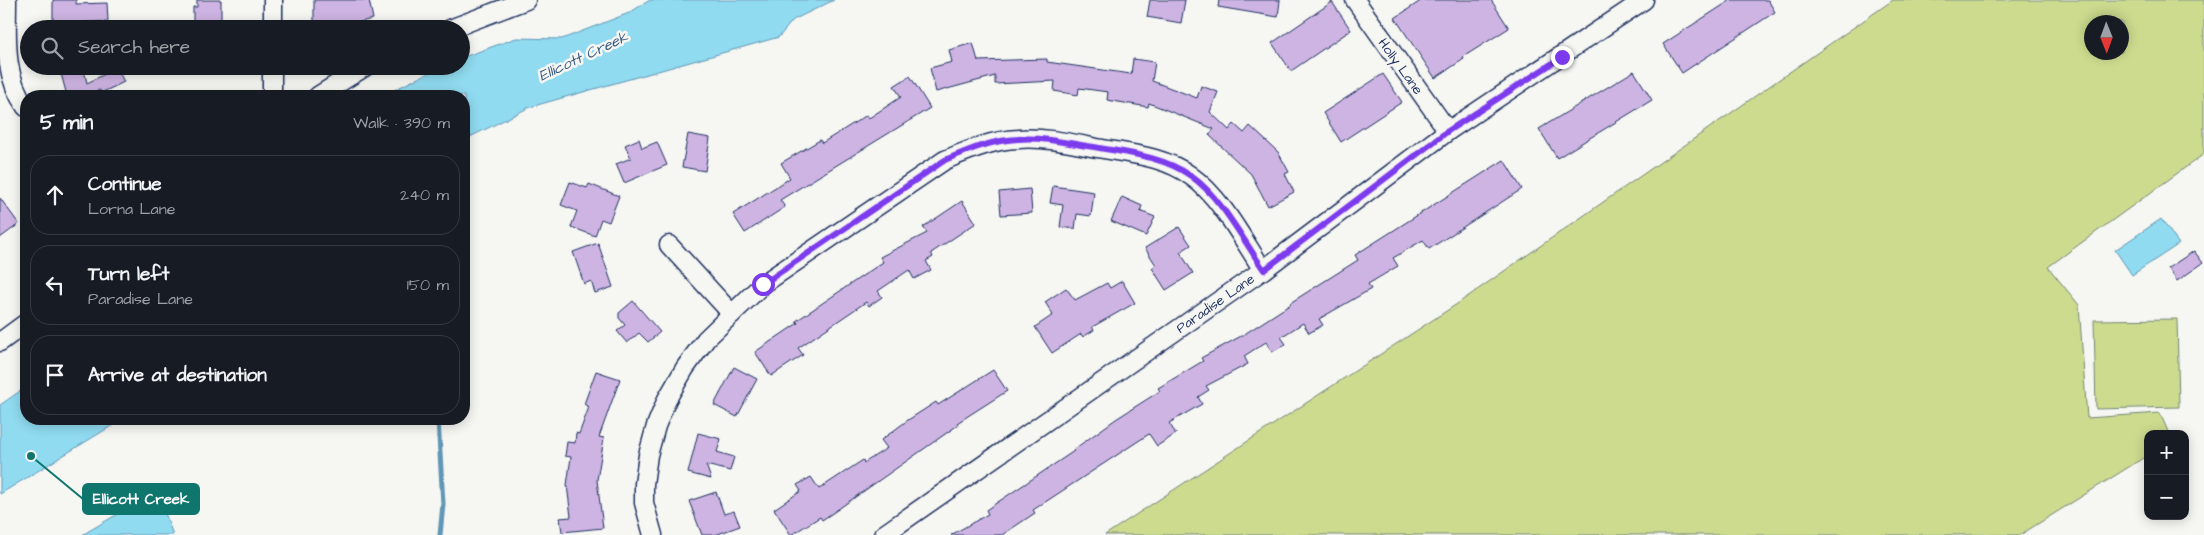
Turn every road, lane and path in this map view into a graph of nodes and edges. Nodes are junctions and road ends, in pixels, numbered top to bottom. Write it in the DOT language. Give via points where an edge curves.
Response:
graph roads {
  1 [pos="7,0"];
  2 [pos="274,0"];
  3 [pos="526,0"];
  4 [pos="1355,0"];
  5 [pos="1644,0"];
  6 [pos="273,20"];
  7 [pos="470,21"];
  8 [pos="3,51"];
  9 [pos="272,75"];
  10 [pos="352,75"];
  11 [pos="272,90"];
  12 [pos="328,90"];
  13 [pos="20,99"];
  14 [pos="1448,131"];
  15 [pos="669,245"];
  16 [pos="1264,270"];
  17 [pos="732,314"];
  18 [pos="20,327"];
  19 [pos="0,342"];
  20 [pos="653,535"];
  21 [pos="883,535"];
  1 -- 8 [label="street"];
  2 -- 6 [label="street"];
  3 -- 7 [label="street"];
  4 -- 14 [label="street, Holly Lane"];
  5 -- 14 [label="street, Paradise Lane"];
  8 -- 13 [label="street"];
  9 -- 11 [label="street"];
  10 -- 12 [label="street"];
  14 -- 16 [label="street, Paradise Lane"];
  15 -- 17 [label="street"];
  16 -- 17 [label="street" via="1213,196 1171,164 1056,140 1017,139 971,148 945,160 763,284"];
  16 -- 21 [label="street, Paradise Lane"];
  17 -- 20 [label="street" via="706,340 685,368 656,426 644,484 644,503"];
  18 -- 19 [label="street"];
}
